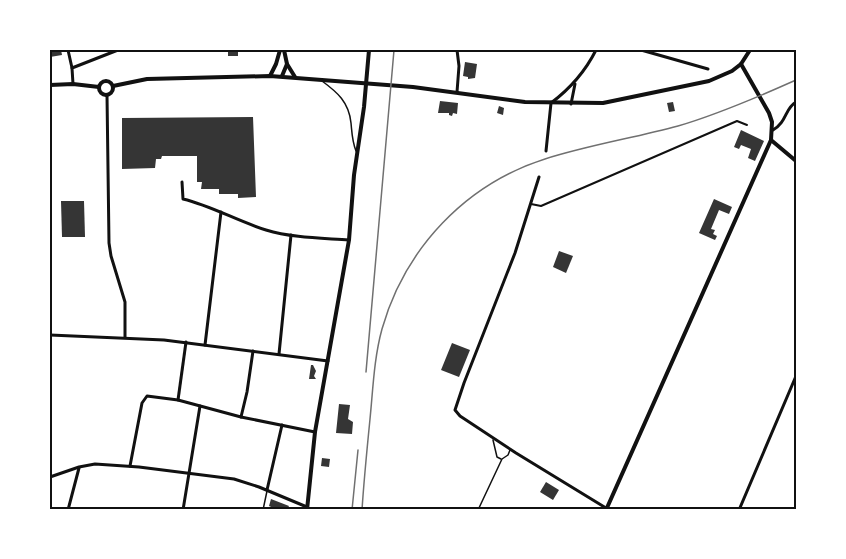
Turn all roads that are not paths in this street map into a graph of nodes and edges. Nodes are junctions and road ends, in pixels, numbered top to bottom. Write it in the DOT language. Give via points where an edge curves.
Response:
graph roads {
  1 [pos="69,50"];
  2 [pos="118,50"];
  3 [pos="282,50"];
  4 [pos="369,50"];
  5 [pos="457,50"];
  6 [pos="596,50"];
  7 [pos="641,50"];
  8 [pos="750,50"];
  9 [pos="276,64"];
  10 [pos="287,64"];
  11 [pos="741,64"];
  12 [pos="72,68"];
  13 [pos="708,69"];
  14 [pos="270,76"];
  15 [pos="280,76"];
  16 [pos="295,77"];
  17 [pos="319,79"];
  18 [pos="576,83"];
  19 [pos="73,84"];
  20 [pos="50,85"];
  21 [pos="113,86"];
  22 [pos="99,87"];
  23 [pos="457,93"];
  24 [pos="564,93"];
  25 [pos="107,95"];
  26 [pos="796,102"];
  27 [pos="551,103"];
  28 [pos="562,103"];
  29 [pos="571,104"];
  30 [pos="747,125"];
  31 [pos="773,130"];
  32 [pos="771,140"];
  33 [pos="546,151"];
  34 [pos="357,152"];
  35 [pos="796,161"];
  36 [pos="539,177"];
  37 [pos="182,182"];
  38 [pos="531,204"];
  39 [pos="221,212"];
  40 [pos="291,235"];
  41 [pos="349,240"];
  42 [pos="50,335"];
  43 [pos="124,338"];
  44 [pos="186,342"];
  45 [pos="205,345"];
  46 [pos="253,351"];
  47 [pos="279,354"];
  48 [pos="328,362"];
  49 [pos="796,376"];
  50 [pos="178,400"];
  51 [pos="200,406"];
  52 [pos="241,417"];
  53 [pos="282,426"];
  54 [pos="315,432"];
  55 [pos="493,438"];
  56 [pos="511,450"];
  57 [pos="502,459"];
  58 [pos="130,466"];
  59 [pos="79,467"];
  60 [pos="189,472"];
  61 [pos="50,477"];
  62 [pos="267,490"];
  63 [pos="307,508"];
  64 [pos="606,509"];
  65 [pos="68,510"];
  66 [pos="183,510"];
  67 [pos="263,510"];
  68 [pos="478,510"];
  69 [pos="739,510"];
  1 -- 12 [label="street"];
  2 -- 12 [label="street"];
  3 -- 9 [label="street"];
  3 -- 10 [label="street"];
  4 -- 34 [label="street"];
  5 -- 23 [label="street"];
  6 -- 18 [label="street"];
  7 -- 13 [label="street"];
  8 -- 11 [label="street"];
  9 -- 14 [label="street"];
  9 -- 15 [label="street"];
  10 -- 15 [label="street"];
  10 -- 16 [label="street"];
  11 -- 29 [label="street" via="721,77 697,84 610,103"];
  11 -- 31 [label="street" via="769,113"];
  12 -- 19 [label="street"];
  14 -- 15 [label="street"];
  14 -- 21 [label="street" via="147,80"];
  15 -- 16 [label="street"];
  16 -- 17 [label="street"];
  17 -- 23 [label="street"];
  17 -- 34 [label="lane" via="345,102"];
  18 -- 24 [label="street"];
  18 -- 29 [label="street"];
  19 -- 20 [label="street"];
  19 -- 22 [label="street"];
  21 -- 22 [label="street" via="106,81"];
  21 -- 25 [label="street"];
  22 -- 25 [label="street"];
  23 -- 27 [label="street"];
  24 -- 27 [label="street"];
  24 -- 28 [label="street"];
  25 -- 43 [label="street" via="110,243 125,302"];
  26 -- 31 [label="street" via="780,127"];
  27 -- 28 [label="street"];
  27 -- 33 [label="street"];
  28 -- 29 [label="street"];
  30 -- 38 [label="street" via="737,121 541,206"];
  31 -- 32 [label="street"];
  32 -- 35 [label="street"];
  32 -- 64 [label="street"];
  34 -- 41 [label="street"];
  36 -- 38 [label="street"];
  37 -- 39 [label="street" via="183,199"];
  38 -- 55 [label="street" via="455,410"];
  39 -- 40 [label="street" via="266,230"];
  39 -- 45 [label="street"];
  40 -- 41 [label="street"];
  40 -- 47 [label="street"];
  41 -- 48 [label="street"];
  42 -- 43 [label="street"];
  43 -- 44 [label="street"];
  44 -- 45 [label="street"];
  44 -- 50 [label="street"];
  45 -- 46 [label="street"];
  46 -- 47 [label="street"];
  46 -- 52 [label="street"];
  47 -- 48 [label="street"];
  48 -- 54 [label="street"];
  49 -- 69 [label="street"];
  50 -- 51 [label="street"];
  50 -- 58 [label="street" via="151,395 144,398"];
  51 -- 52 [label="street"];
  51 -- 60 [label="street"];
  52 -- 53 [label="street"];
  53 -- 54 [label="street"];
  53 -- 62 [label="street"];
  54 -- 63 [label="street"];
  55 -- 56 [label="street"];
  55 -- 57 [label="lane" via="497,456"];
  56 -- 57 [label="lane"];
  56 -- 64 [label="street"];
  57 -- 68 [label="lane"];
  58 -- 59 [label="street"];
  58 -- 60 [label="street"];
  59 -- 61 [label="street"];
  59 -- 65 [label="street"];
  60 -- 62 [label="street" via="234,479"];
  60 -- 66 [label="street"];
  62 -- 63 [label="street"];
  62 -- 67 [label="lane"];
}
